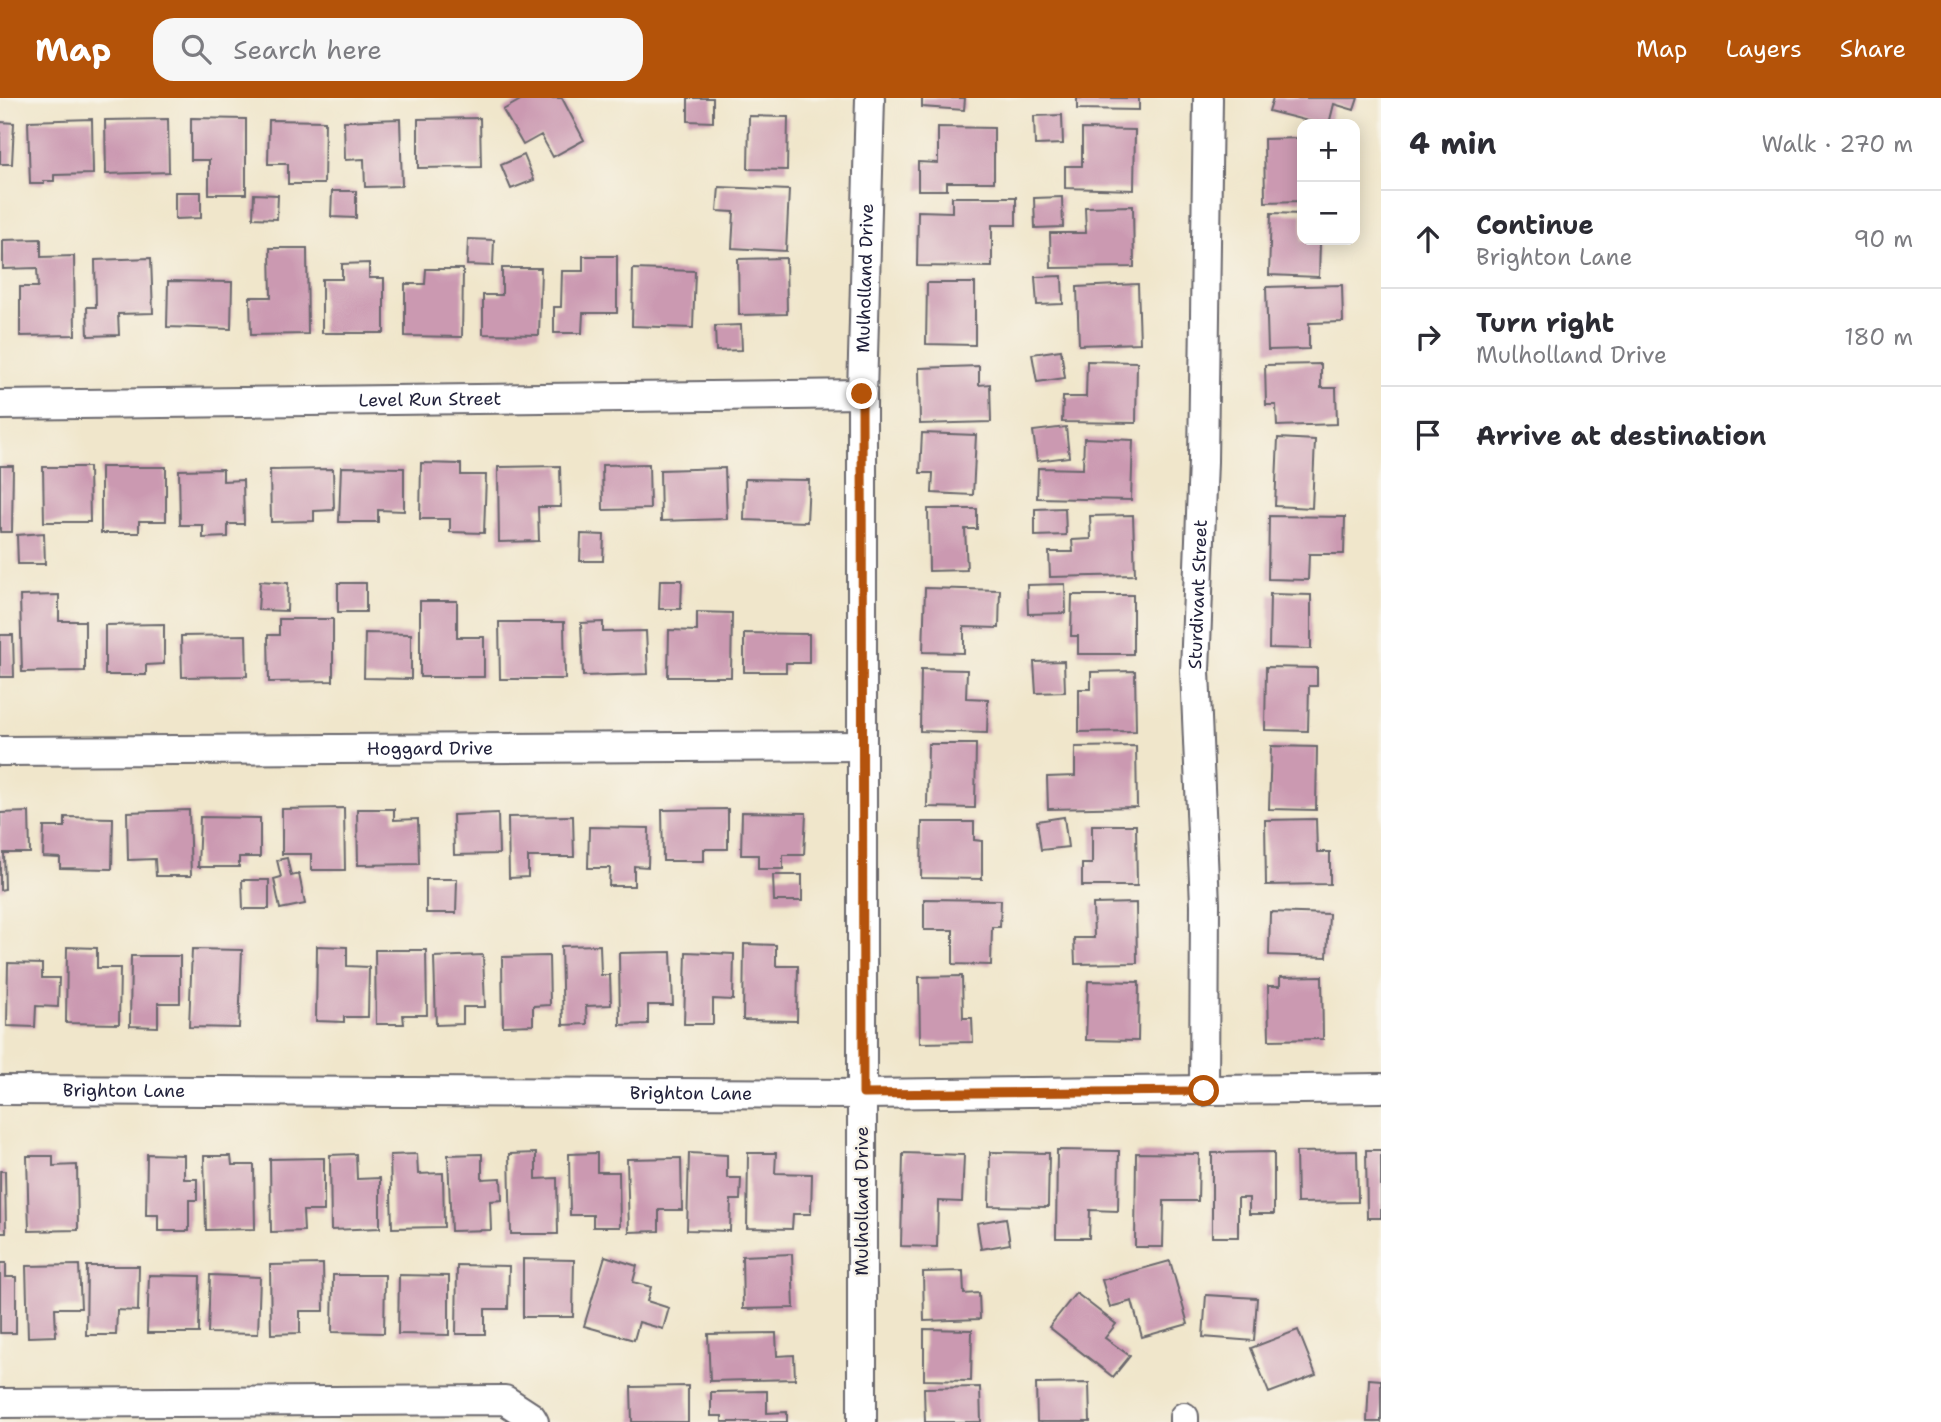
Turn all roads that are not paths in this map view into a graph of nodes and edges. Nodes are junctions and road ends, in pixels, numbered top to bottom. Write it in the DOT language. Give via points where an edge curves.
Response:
graph roads {
  1 [pos="870,98"];
  2 [pos="1208,98"];
  3 [pos="862,394"];
  4 [pos="0,405"];
  5 [pos="862,746"];
  6 [pos="0,751"];
  7 [pos="1381,1088"];
  8 [pos="0,1090"];
  9 [pos="1204,1091"];
  10 [pos="863,1094"];
  11 [pos="0,1404"];
  12 [pos="242,1412"];
  13 [pos="532,1420"];
  14 [pos="862,1422"];
  1 -- 3 [label="street, Mulholland Drive"];
  2 -- 9 [label="street, Sturdivant Street" via="1195,671 1205,904"];
  3 -- 4 [label="street, Level Run Street"];
  3 -- 5 [label="street, Mulholland Drive"];
  5 -- 6 [label="street, Hoggard Drive"];
  5 -- 10 [label="street, Mulholland Drive"];
  7 -- 9 [label="street, Brighton Lane"];
  8 -- 10 [label="street, Brighton Lane"];
  9 -- 10 [label="street, Brighton Lane"];
  10 -- 14 [label="street, Mulholland Drive"];
  11 -- 12 [label="street"];
  12 -- 13 [label="street" via="505,1400"];
}
